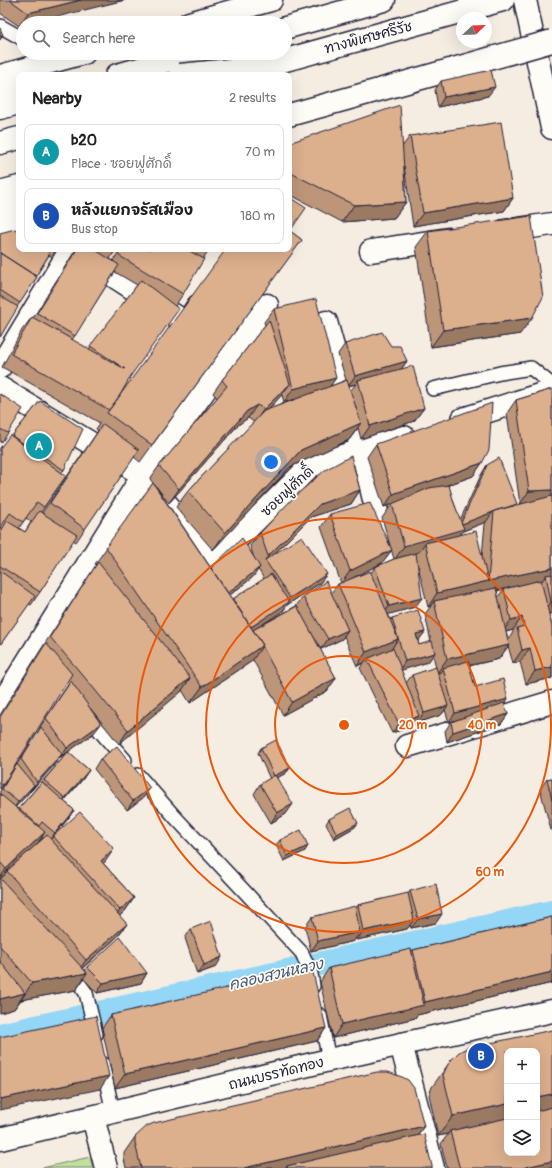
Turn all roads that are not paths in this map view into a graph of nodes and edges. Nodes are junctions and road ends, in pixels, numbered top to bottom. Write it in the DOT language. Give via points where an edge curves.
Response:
graph roads {
  1 [pos="384,0"];
  2 [pos="503,0"];
  3 [pos="526,0"];
  4 [pos="258,1"];
  5 [pos="211,16"];
  6 [pos="0,26"];
  7 [pos="292,26"];
  8 [pos="16,35"];
  9 [pos="552,41"];
  10 [pos="292,58"];
  11 [pos="43,60"];
  12 [pos="171,60"];
  13 [pos="230,60"];
  14 [pos="285,60"];
  15 [pos="260,67"];
  16 [pos="128,72"];
  17 [pos="210,72"];
  18 [pos="219,72"];
  19 [pos="243,72"];
  20 [pos="0,76"];
  21 [pos="16,92"];
  22 [pos="0,94"];
  23 [pos="16,104"];
  24 [pos="0,108"];
  25 [pos="292,114"];
  26 [pos="552,128"];
  27 [pos="16,139"];
  28 [pos="0,143"];
  29 [pos="16,188"];
  30 [pos="0,192"];
  31 [pos="16,205"];
  32 [pos="0,213"];
  33 [pos="16,222"];
  34 [pos="552,224"];
  35 [pos="0,228"];
  36 [pos="371,251"];
  37 [pos="70,252"];
  38 [pos="77,252"];
  39 [pos="210,287"];
  40 [pos="267,305"];
  41 [pos="326,322"];
  42 [pos="0,367"];
  43 [pos="552,385"];
  44 [pos="0,388"];
  45 [pos="433,389"];
  46 [pos="552,391"];
  47 [pos="445,424"];
  48 [pos="422,431"];
  49 [pos="362,450"];
  50 [pos="144,475"];
  51 [pos="387,554"];
  52 [pos="552,702"];
  53 [pos="75,703"];
  54 [pos="0,706"];
  55 [pos="407,746"];
  56 [pos="57,959"];
  57 [pos="552,1011"];
  58 [pos="400,1044"];
  59 [pos="329,1060"];
  60 [pos="103,1115"];
  61 [pos="0,1139"];
  62 [pos="106,1168"];
  63 [pos="433,1168"];
  1 -- 7 [label="main road"];
  2 -- 10 [label="main road, ทางพิเศษศรีรัช"];
  3 -- 26 [label="main road"];
  4 -- 5 [label="main road"];
  6 -- 8 [label="lane"];
  9 -- 25 [label="main road, bridge"];
  11 -- 20 [label="main road"];
  12 -- 16 [label="main road"];
  13 -- 18 [label="main road"];
  14 -- 15 [label="main road, ทางพิเศษศรีรัช"];
  15 -- 17 [label="main road, bridge"];
  15 -- 19 [label="main road, ทางพิเศษศรีรัช, bridge"];
  21 -- 22 [label="main road"];
  23 -- 24 [label="main road"];
  27 -- 28 [label="main road"];
  29 -- 30 [label="main road"];
  31 -- 32 [label="main road"];
  33 -- 35 [label="main road"];
  34 -- 36 [label="main road"];
  37 -- 42 [label="main road"];
  38 -- 39 [label="main road" via="183,321 190,318"];
  40 -- 50 [label="main road"];
  41 -- 49 [label="main road"];
  43 -- 45 [label="lane" via="531,368"];
  44 -- 50 [label="main road"];
  46 -- 47 [label="main road"];
  48 -- 49 [label="main road, ซอยฟูศักดิ์"];
  49 -- 50 [label="main road, ซอยฟูศักดิ์" via="310,466 214,562"];
  49 -- 51 [label="main road"];
  50 -- 54 [label="main road"];
  52 -- 55 [label="main road"];
  53 -- 59 [label="lane" via="175,817 302,953 311,974"];
  56 -- 60 [label="lane" via="83,988 88,998 93,1021"];
  57 -- 58 [label="main road, ถนนบรรทัดทอง"];
  58 -- 59 [label="main road, ถนนบรรทัดทอง"];
  58 -- 63 [label="main road"];
  59 -- 60 [label="main road, ถนนบรรทัดทอง"];
  60 -- 61 [label="main road, ถนนบรรทัดทอง"];
  60 -- 62 [label="main road"];
}
